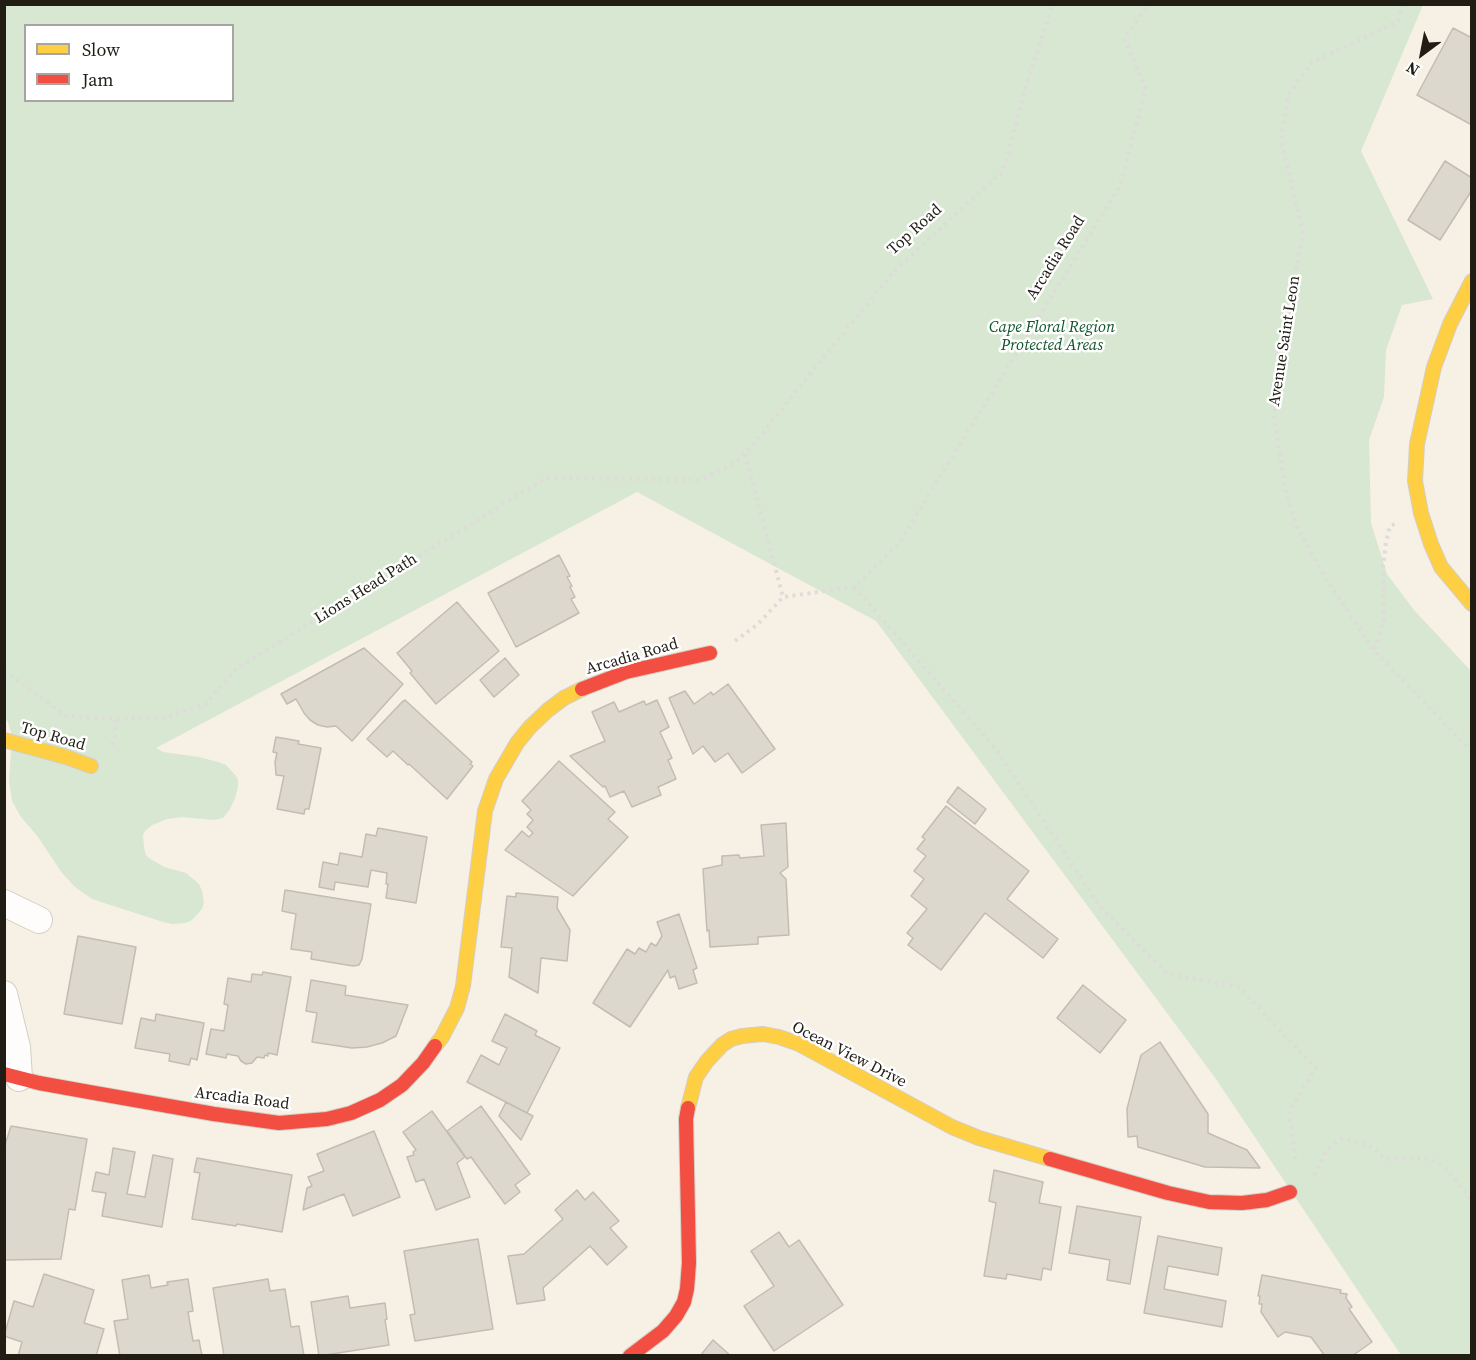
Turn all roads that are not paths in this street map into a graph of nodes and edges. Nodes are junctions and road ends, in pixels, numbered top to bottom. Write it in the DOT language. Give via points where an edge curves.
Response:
graph roads {
  1 [pos="1472,281"];
  2 [pos="1472,604"];
  3 [pos="710,653"];
  4 [pos="4,740"];
  5 [pos="91,766"];
  6 [pos="4,903"];
  7 [pos="39,920"];
  8 [pos="4,994"];
  9 [pos="12,1076"];
  10 [pos="1290,1192"];
  11 [pos="630,1356"];
  1 -- 2 [label="street" via="1434,367 1417,444 1415,481 1431,544 1442,567"];
  3 -- 9 [label="street, Arcadia Road" via="626,672 585,687 548,710 517,742 496,778 485,811 457,1008 429,1056 409,1079 380,1100 334,1118 262,1122"];
  4 -- 5 [label="street, Top Road"];
  6 -- 7 [label="street"];
  8 -- 9 [label="street" via="18,1047"];
  10 -- 11 [label="street, Ocean View Drive" via="1242,1203 1209,1202 1168,1193 972,1135 799,1044 763,1034 742,1036 722,1045 707,1061 696,1077 688,1105 689,1263 684,1302 663,1331"];
}
